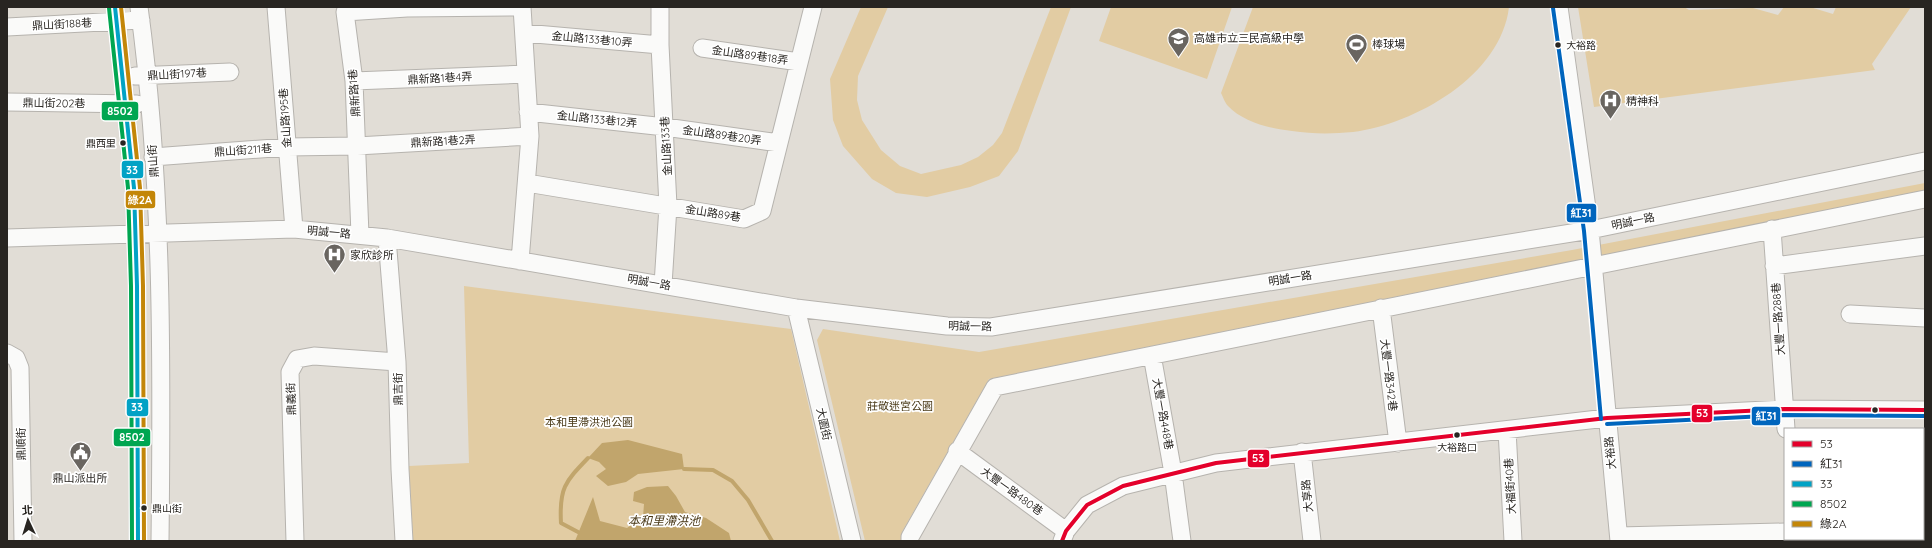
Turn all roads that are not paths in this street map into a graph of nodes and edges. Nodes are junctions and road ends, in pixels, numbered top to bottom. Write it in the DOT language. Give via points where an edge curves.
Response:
graph roads {
  1 [pos="276,7"];
  2 [pos="522,7"];
  3 [pos="660,7"];
  4 [pos="813,7"];
  5 [pos="1559,7"];
  6 [pos="407,8"];
  7 [pos="116,14"];
  8 [pos="140,14"];
  9 [pos="7,27"];
  10 [pos="524,33"];
  11 [pos="660,45"];
  12 [pos="702,48"];
  13 [pos="799,62"];
  14 [pos="230,72"];
  15 [pos="526,74"];
  16 [pos="146,75"];
  17 [pos="123,77"];
  18 [pos="354,81"];
  19 [pos="7,102"];
  20 [pos="149,103"];
  21 [pos="126,104"];
  22 [pos="528,112"];
  23 [pos="665,126"];
  24 [pos="530,136"];
  25 [pos="779,143"];
  26 [pos="356,146"];
  27 [pos="287,147"];
  28 [pos="153,156"];
  29 [pos="1925,160"];
  30 [pos="527,183"];
  31 [pos="1925,198"];
  32 [pos="668,206"];
  33 [pos="294,229"];
  34 [pos="1772,229"];
  35 [pos="1590,230"];
  36 [pos="135,234"];
  37 [pos="157,234"];
  38 [pos="360,235"];
  39 [pos="7,238"];
  40 [pos="387,238"];
  41 [pos="1925,246"];
  42 [pos="520,261"];
  43 [pos="1594,266"];
  44 [pos="1774,266"];
  45 [pos="663,285"];
  46 [pos="796,308"];
  47 [pos="1381,308"];
  48 [pos="1850,314"];
  49 [pos="1925,318"];
  50 [pos="7,353"];
  51 [pos="1152,355"];
  52 [pos="397,362"];
  53 [pos="1785,409"];
  54 [pos="1925,410"];
  55 [pos="1607,418"];
  56 [pos="1786,428"];
  57 [pos="1507,430"];
  58 [pos="1398,443"];
  59 [pos="958,451"];
  60 [pos="1302,452"];
  61 [pos="1173,473"];
  62 [pos="161,483"];
  63 [pos="138,485"];
  64 [pos="1784,532"];
  65 [pos="1064,536"];
  66 [pos="1619,538"];
  67 [pos="910,539"];
  68 [pos="23,541"];
  69 [pos="138,541"];
  70 [pos="160,541"];
  71 [pos="295,541"];
  72 [pos="404,541"];
  73 [pos="852,541"];
  74 [pos="1182,541"];
  75 [pos="1312,541"];
  76 [pos="1513,541"];
  1 -- 27 [label="street, 金山路195巷"];
  2 -- 6 [label="street"];
  2 -- 10 [label="street"];
  3 -- 11 [label="street, 金山路133巷"];
  4 -- 13 [label="street, 金山路89巷"];
  5 -- 35 [label="street, 大裕路"];
  6 -- 18 [label="street, 鼎新路1巷" via="345,12"];
  7 -- 8 [label="street, 鼎山街188巷"];
  7 -- 9 [label="street, 鼎山街188巷"];
  7 -- 17 [label="street, 鼎山街"];
  8 -- 16 [label="street, 鼎山街"];
  10 -- 11 [label="street, 金山路133巷10弄"];
  10 -- 15 [label="street"];
  11 -- 23 [label="street, 金山路133巷"];
  12 -- 13 [label="street, 金山路89巷18弄"];
  13 -- 25 [label="street, 金山路89巷"];
  14 -- 16 [label="street, 鼎山街197巷"];
  15 -- 18 [label="street, 鼎新路1巷4弄"];
  15 -- 22 [label="street"];
  16 -- 17 [label="street, 鼎山街197巷"];
  16 -- 20 [label="street, 鼎山街"];
  17 -- 21 [label="street, 鼎山街"];
  18 -- 26 [label="street, 鼎新路1巷"];
  19 -- 21 [label="street, 鼎山街202巷"];
  20 -- 21 [label="street, 鼎山街202巷"];
  20 -- 28 [label="street, 鼎山街"];
  21 -- 36 [label="street, 鼎山街" via="134,188"];
  22 -- 23 [label="street, 金山路133巷12弄"];
  22 -- 24 [label="street"];
  23 -- 25 [label="street, 金山路89巷20弄"];
  23 -- 32 [label="street, 金山路133巷"];
  24 -- 26 [label="street, 鼎新路1巷2弄"];
  24 -- 30 [label="street"];
  25 -- 32 [label="street, 金山路89巷" via="762,211 744,219"];
  26 -- 27 [label="street, 鼎山街211巷"];
  26 -- 38 [label="street, 鼎新路1巷"];
  27 -- 28 [label="street, 鼎山街211巷"];
  27 -- 33 [label="street, 金山路195巷"];
  28 -- 37 [label="street, 鼎山街"];
  29 -- 35 [label="street, 明誠一路"];
  30 -- 32 [label="street, 金山路89巷"];
  30 -- 42 [label="street"];
  31 -- 34 [label="street"];
  32 -- 45 [label="street, 金山路133巷"];
  33 -- 37 [label="street, 明誠一路"];
  33 -- 38 [label="street, 明誠一路"];
  34 -- 43 [label="street"];
  34 -- 44 [label="street, 大豐一路288巷"];
  35 -- 43 [label="street, 大裕路"];
  35 -- 46 [label="street, 明誠一路" via="991,327 947,326"];
  36 -- 37 [label="street, 明誠一路"];
  36 -- 39 [label="street, 明誠一路"];
  36 -- 63 [label="street, 鼎山街"];
  37 -- 62 [label="street, 鼎山街"];
  38 -- 40 [label="street, 明誠一路"];
  40 -- 42 [label="street, 明誠一路"];
  40 -- 52 [label="street, 鼎吉街"];
  41 -- 44 [label="street"];
  42 -- 45 [label="street, 明誠一路"];
  43 -- 47 [label="street"];
  43 -- 55 [label="street, 大裕路"];
  44 -- 53 [label="street, 大豐一路288巷"];
  45 -- 46 [label="street, 明誠一路"];
  46 -- 73 [label="street, 大園街"];
  47 -- 51 [label="street"];
  47 -- 58 [label="street, 大豐一路342巷"];
  48 -- 49 [label="street"];
  50 -- 68 [label="street, 鼎順街" via="16,358 20,368"];
  51 -- 59 [label="street" via="995,387"];
  51 -- 61 [label="street, 大豐一路448巷"];
  52 -- 71 [label="street, 鼎義街" via="314,356 298,359 290,372"];
  52 -- 72 [label="street, 鼎吉街"];
  53 -- 54 [label="street"];
  53 -- 55 [label="street"];
  53 -- 56 [label="street, 大豐一路288巷"];
  55 -- 57 [label="street"];
  55 -- 66 [label="street, 大裕路"];
  57 -- 58 [label="street"];
  57 -- 76 [label="street, 大福街40巷"];
  58 -- 60 [label="street"];
  59 -- 65 [label="street, 大豐一路480巷"];
  59 -- 67 [label="street"];
  60 -- 61 [label="street" via="1216,463"];
  60 -- 75 [label="street, 大享路"];
  61 -- 65 [label="street" via="1123,486 1087,505"];
  61 -- 74 [label="street, 大豐一路448巷"];
  62 -- 63 [label="street"];
  62 -- 70 [label="street, 鼎山街"];
  63 -- 69 [label="street, 鼎山街"];
  64 -- 66 [label="street"];
}
